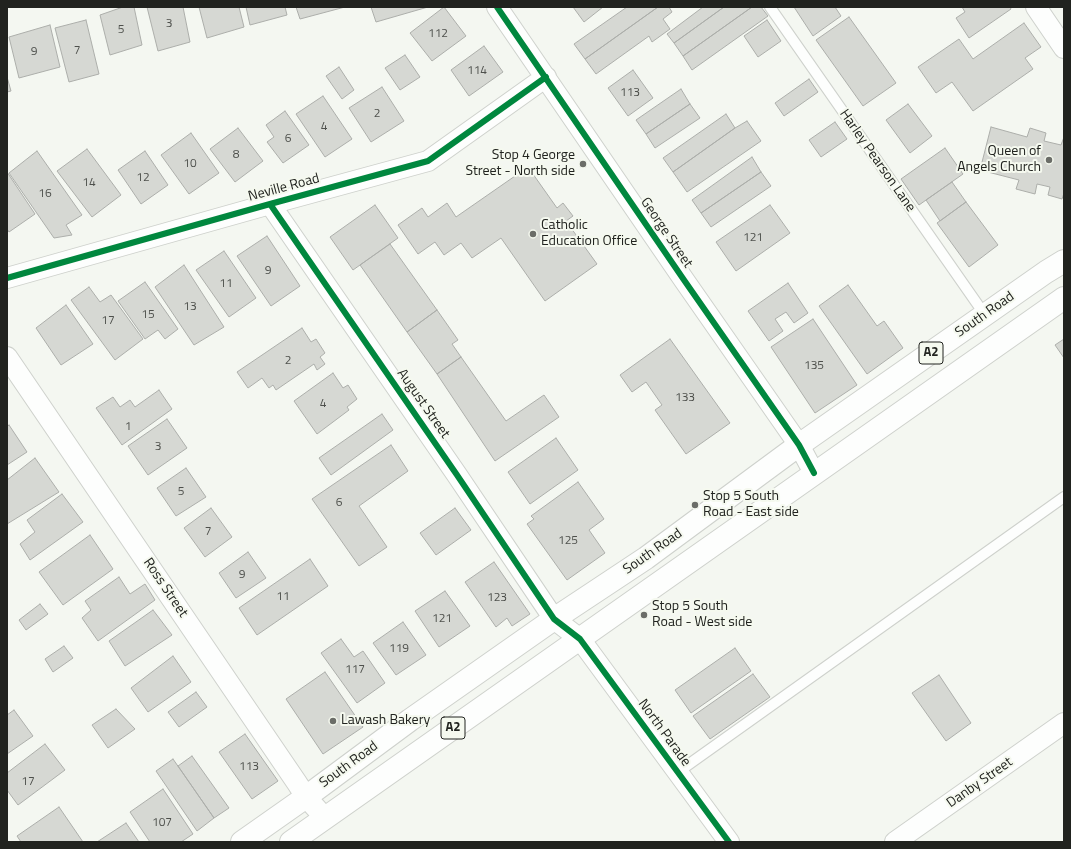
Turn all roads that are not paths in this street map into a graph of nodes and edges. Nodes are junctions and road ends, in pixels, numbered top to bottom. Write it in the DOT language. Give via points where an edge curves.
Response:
graph roads {
  1 [pos="497,7"];
  2 [pos="770,7"];
  3 [pos="1036,7"];
  4 [pos="1064,48"];
  5 [pos="546,77"];
  6 [pos="270,204"];
  7 [pos="1064,260"];
  8 [pos="7,278"];
  9 [pos="1064,298"];
  10 [pos="985,315"];
  11 [pos="7,357"];
  12 [pos="799,446"];
  13 [pos="814,473"];
  14 [pos="1064,497"];
  15 [pos="554,619"];
  16 [pos="580,639"];
  17 [pos="1064,723"];
  18 [pos="678,772"];
  19 [pos="306,797"];
  20 [pos="325,818"];
  21 [pos="242,842"];
  22 [pos="291,842"];
  23 [pos="729,842"];
  24 [pos="895,842"];
  1 -- 5 [label="street, George Street"];
  2 -- 10 [label="lane, Harley Pearson Lane"];
  3 -- 4 [label="street"];
  5 -- 6 [label="street, Neville Road" via="428,161"];
  5 -- 12 [label="street, George Street"];
  6 -- 8 [label="street, Neville Road"];
  6 -- 15 [label="street, August Street"];
  7 -- 10 [label="highway, South Road / A2"];
  9 -- 13 [label="highway, South Road / A2"];
  10 -- 12 [label="highway, South Road / A2"];
  11 -- 19 [label="street, Ross Street"];
  12 -- 13 [label="street, George Street"];
  12 -- 15 [label="highway, South Road / A2" via="646,558"];
  13 -- 16 [label="highway, South Road / A2"];
  14 -- 18 [label="lane"];
  15 -- 16 [label="street, August Street"];
  15 -- 19 [label="highway, South Road / A2"];
  16 -- 18 [label="street, North Parade"];
  16 -- 20 [label="highway, South Road / A2"];
  17 -- 24 [label="street, Danby Street"];
  18 -- 23 [label="street, North Parade"];
  19 -- 20 [label="street, Ross Street"];
  19 -- 21 [label="highway, South Road / A2"];
  20 -- 22 [label="highway, South Road / A2"];
}
